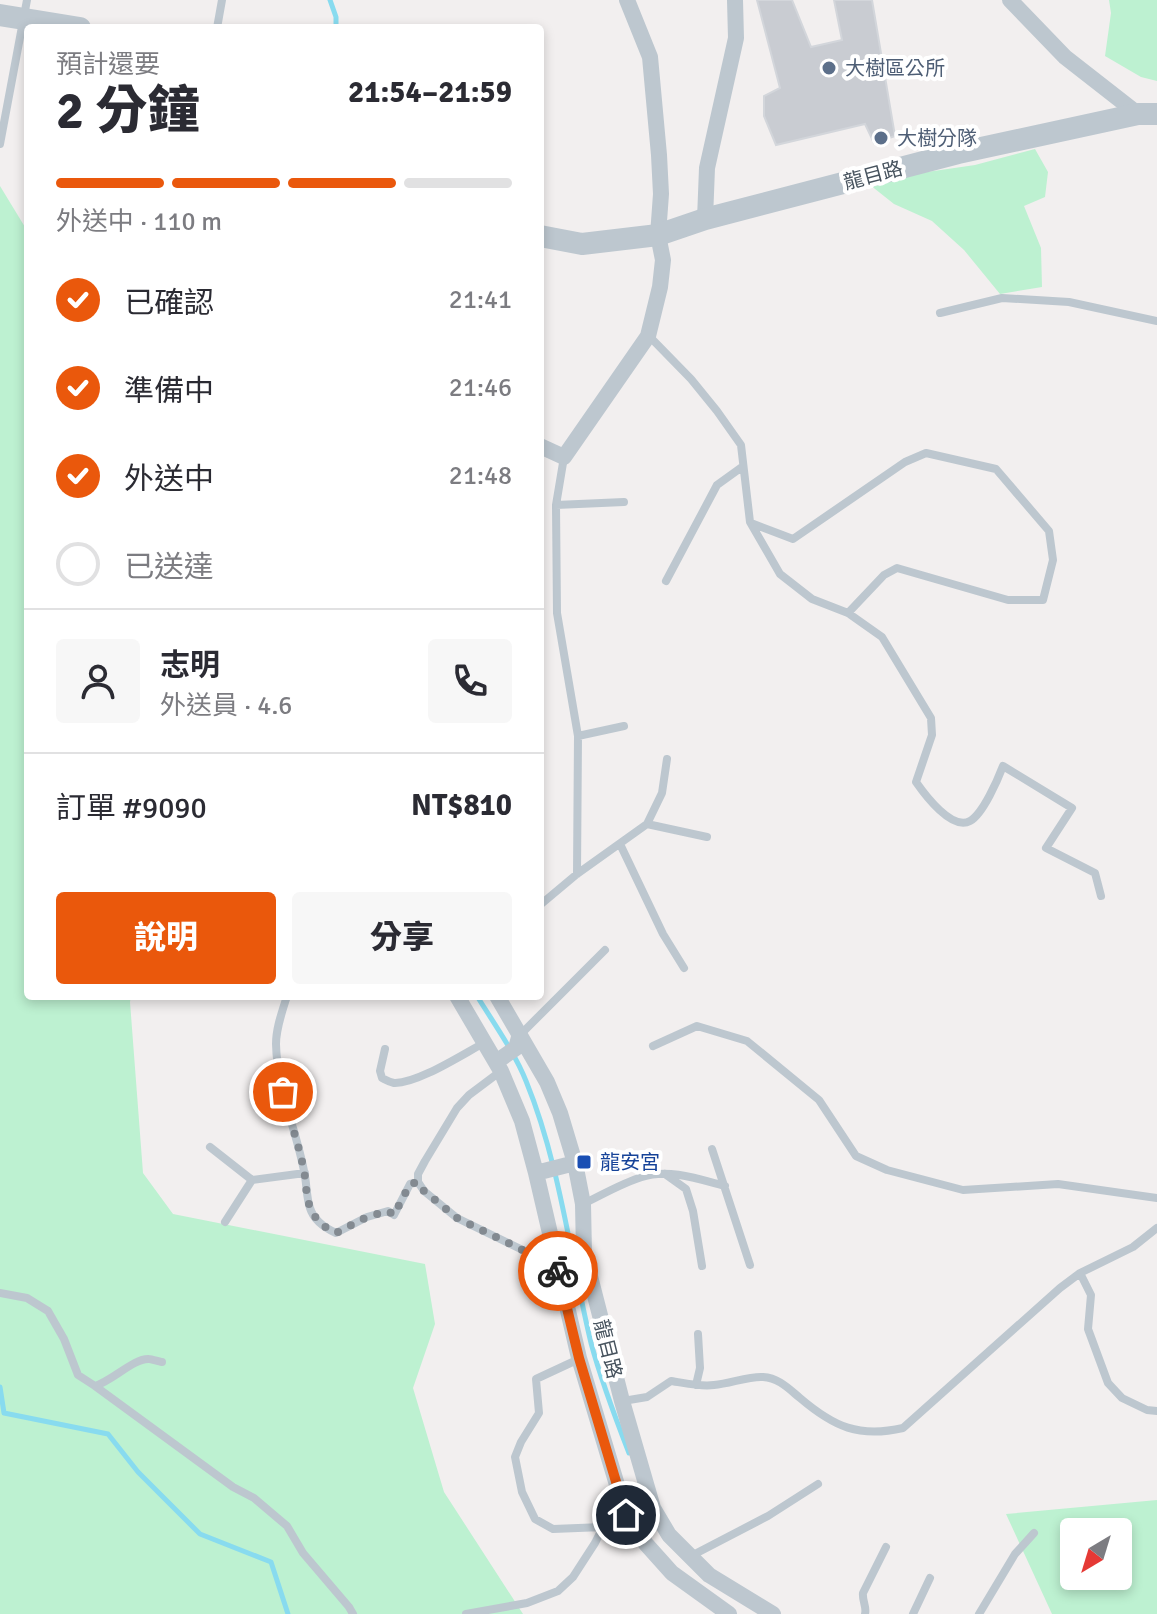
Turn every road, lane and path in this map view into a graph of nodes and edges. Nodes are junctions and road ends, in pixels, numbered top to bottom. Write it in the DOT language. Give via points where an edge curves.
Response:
graph roads {
  1 [pos="222,0"];
  2 [pos="627,0"];
  3 [pos="735,0"];
  4 [pos="1010,0"];
  5 [pos="26,9"];
  6 [pos="0,15"];
  7 [pos="68,24"];
  8 [pos="218,24"];
  9 [pos="1147,114"];
  10 [pos="0,144"];
  11 [pos="705,219"];
  12 [pos="658,235"];
  13 [pos="544,237"];
  14 [pos="940,313"];
  15 [pos="1157,321"];
  16 [pos="648,336"];
  17 [pos="544,448"];
  18 [pos="564,457"];
  19 [pos="742,467"];
  20 [pos="624,502"];
  21 [pos="556,505"];
  22 [pos="750,522"];
  23 [pos="666,581"];
  24 [pos="848,613"];
  25 [pos="624,726"];
  26 [pos="578,736"];
  27 [pos="667,759"];
  28 [pos="647,824"];
  29 [pos="707,837"];
  30 [pos="620,844"];
  31 [pos="577,874"];
  32 [pos="1101,896"];
  33 [pos="544,902"];
  34 [pos="605,950"];
  35 [pos="684,968"];
  36 [pos="286,1000"];
  37 [pos="459,1000"];
  38 [pos="499,1000"];
  39 [pos="518,1041"];
  40 [pos="484,1043"];
  41 [pos="653,1046"];
  42 [pos="385,1049"];
  43 [pos="500,1064"];
  44 [pos="210,1147"];
  45 [pos="712,1149"];
  46 [pos="572,1164"];
  47 [pos="540,1172"];
  48 [pos="305,1173"];
  49 [pos="664,1173"];
  50 [pos="252,1180"];
  51 [pos="418,1182"];
  52 [pos="725,1186"];
  53 [pos="1157,1198"];
  54 [pos="583,1204"];
  55 [pos="225,1222"];
  56 [pos="1157,1228"];
  57 [pos="554,1255"];
  58 [pos="750,1265"];
  59 [pos="702,1266"];
  60 [pos="1080,1273"];
  61 [pos="0,1293"];
  62 [pos="698,1334"];
  63 [pos="579,1358"];
  64 [pos="162,1362"];
  65 [pos="696,1385"];
  66 [pos="95,1386"];
  67 [pos="622,1401"];
  68 [pos="1157,1411"];
  69 [pos="818,1484"];
  70 [pos="640,1511"];
  71 [pos="603,1527"];
  72 [pos="1034,1533"];
  73 [pos="886,1547"];
  74 [pos="690,1556"];
  75 [pos="930,1578"];
  76 [pos="353,1614"];
  77 [pos="466,1614"];
  78 [pos="729,1614"];
  79 [pos="773,1614"];
  80 [pos="865,1614"];
  81 [pos="913,1614"];
  82 [pos="979,1614"];
  1 -- 8 [label="lane"];
  2 -- 12 [label="street" via="650,57 660,168"];
  3 -- 11 [label="street" via="736,38 707,168"];
  4 -- 9 [label="street" via="1065,57"];
  5 -- 6 [label="street"];
  5 -- 7 [label="street"];
  5 -- 10 [label="lane"];
  9 -- 11 [label="street, 龍目路" via="958,153"];
  11 -- 12 [label="street, 龍目路"];
  12 -- 13 [label="street, 龍目路" via="582,244"];
  12 -- 16 [label="street" via="663,260"];
  14 -- 15 [label="lane" via="1002,298 1069,302"];
  16 -- 18 [label="street"];
  16 -- 19 [label="lane" via="725,422 741,445"];
  17 -- 18 [label="street"];
  18 -- 21 [label="lane"];
  19 -- 22 [label="lane"];
  19 -- 23 [label="lane" via="717,485"];
  20 -- 21 [label="lane"];
  21 -- 26 [label="lane" via="557,613"];
  22 -- 24 [label="lane" via="780,574 812,599"];
  22 -- 24 [label="lane" via="793,539 926,453 996,469 1049,531 1053,560 1043,600 1008,600 897,568"];
  24 -- 32 [label="lane" via="882,637 931,718 932,735 916,782 928,799 952,819 972,820 993,792 1003,766 1072,808 1046,848 1095,873"];
  25 -- 26 [label="lane"];
  26 -- 31 [label="lane"];
  27 -- 28 [label="lane" via="662,793"];
  28 -- 29 [label="lane"];
  28 -- 30 [label="lane"];
  30 -- 31 [label="lane"];
  30 -- 35 [label="lane"];
  31 -- 33 [label="lane"];
  34 -- 39 [label="lane"];
  36 -- 48 [label="lane" via="276,1042 278,1069"];
  37 -- 40 [label="street, 龍目路"];
  38 -- 39 [label="street, 龍目路"];
  39 -- 43 [label="street"];
  39 -- 46 [label="street, 龍目路" via="551,1092"];
  40 -- 42 [label="lane" via="424,1075 392,1083 380,1071"];
  40 -- 43 [label="street, 龍目路"];
  41 -- 53 [label="lane" via="697,1026 747,1041 819,1100 856,1156 887,1170 963,1190 1058,1184"];
  43 -- 47 [label="street, 龍目路"];
  43 -- 51 [label="lane" via="457,1108"];
  44 -- 50 [label="lane"];
  45 -- 52 [label="lane"];
  46 -- 47 [label="street"];
  46 -- 54 [label="street, 龍目路"];
  47 -- 57 [label="street, 龍目路"];
  48 -- 50 [label="lane"];
  48 -- 51 [label="lane" via="310,1210 336,1233 367,1217 388,1211 394,1215 410,1184"];
  49 -- 52 [label="lane"];
  49 -- 54 [label="lane" via="643,1176"];
  49 -- 59 [label="lane" via="686,1189"];
  50 -- 55 [label="lane"];
  51 -- 57 [label="lane" via="457,1218 537,1257"];
  52 -- 58 [label="lane"];
  54 -- 67 [label="street, 龍目路" via="584,1253"];
  56 -- 60 [label="lane" via="1133,1247"];
  57 -- 63 [label="street, 龍目路"];
  60 -- 65 [label="lane" via="903,1428 881,1433 855,1430 824,1418 781,1382 763,1376"];
  60 -- 68 [label="lane" via="1091,1295 1088,1329 1108,1383 1122,1398"];
  61 -- 66 [label="lane" via="27,1298 48,1311 78,1375"];
  62 -- 65 [label="lane"];
  63 -- 70 [label="street, 龍目路"];
  63 -- 71 [label="lane" via="536,1379 539,1413 515,1457 522,1492 535,1519 553,1529"];
  64 -- 66 [label="lane" via="140,1360"];
  65 -- 67 [label="lane" via="671,1381 647,1397"];
  66 -- 76 [label="lane" via="287,1526"];
  67 -- 70 [label="street, 龍目路"];
  69 -- 74 [label="lane"];
  70 -- 71 [label="lane"];
  70 -- 74 [label="street, 龍目路"];
  70 -- 78 [label="street, 龍目路" via="646,1544 672,1573"];
  71 -- 77 [label="lane" via="573,1577 558,1591 527,1603"];
  72 -- 82 [label="lane"];
  73 -- 80 [label="lane" via="863,1593"];
  74 -- 79 [label="street, 龍目路" via="709,1575"];
  75 -- 81 [label="lane"];
}
